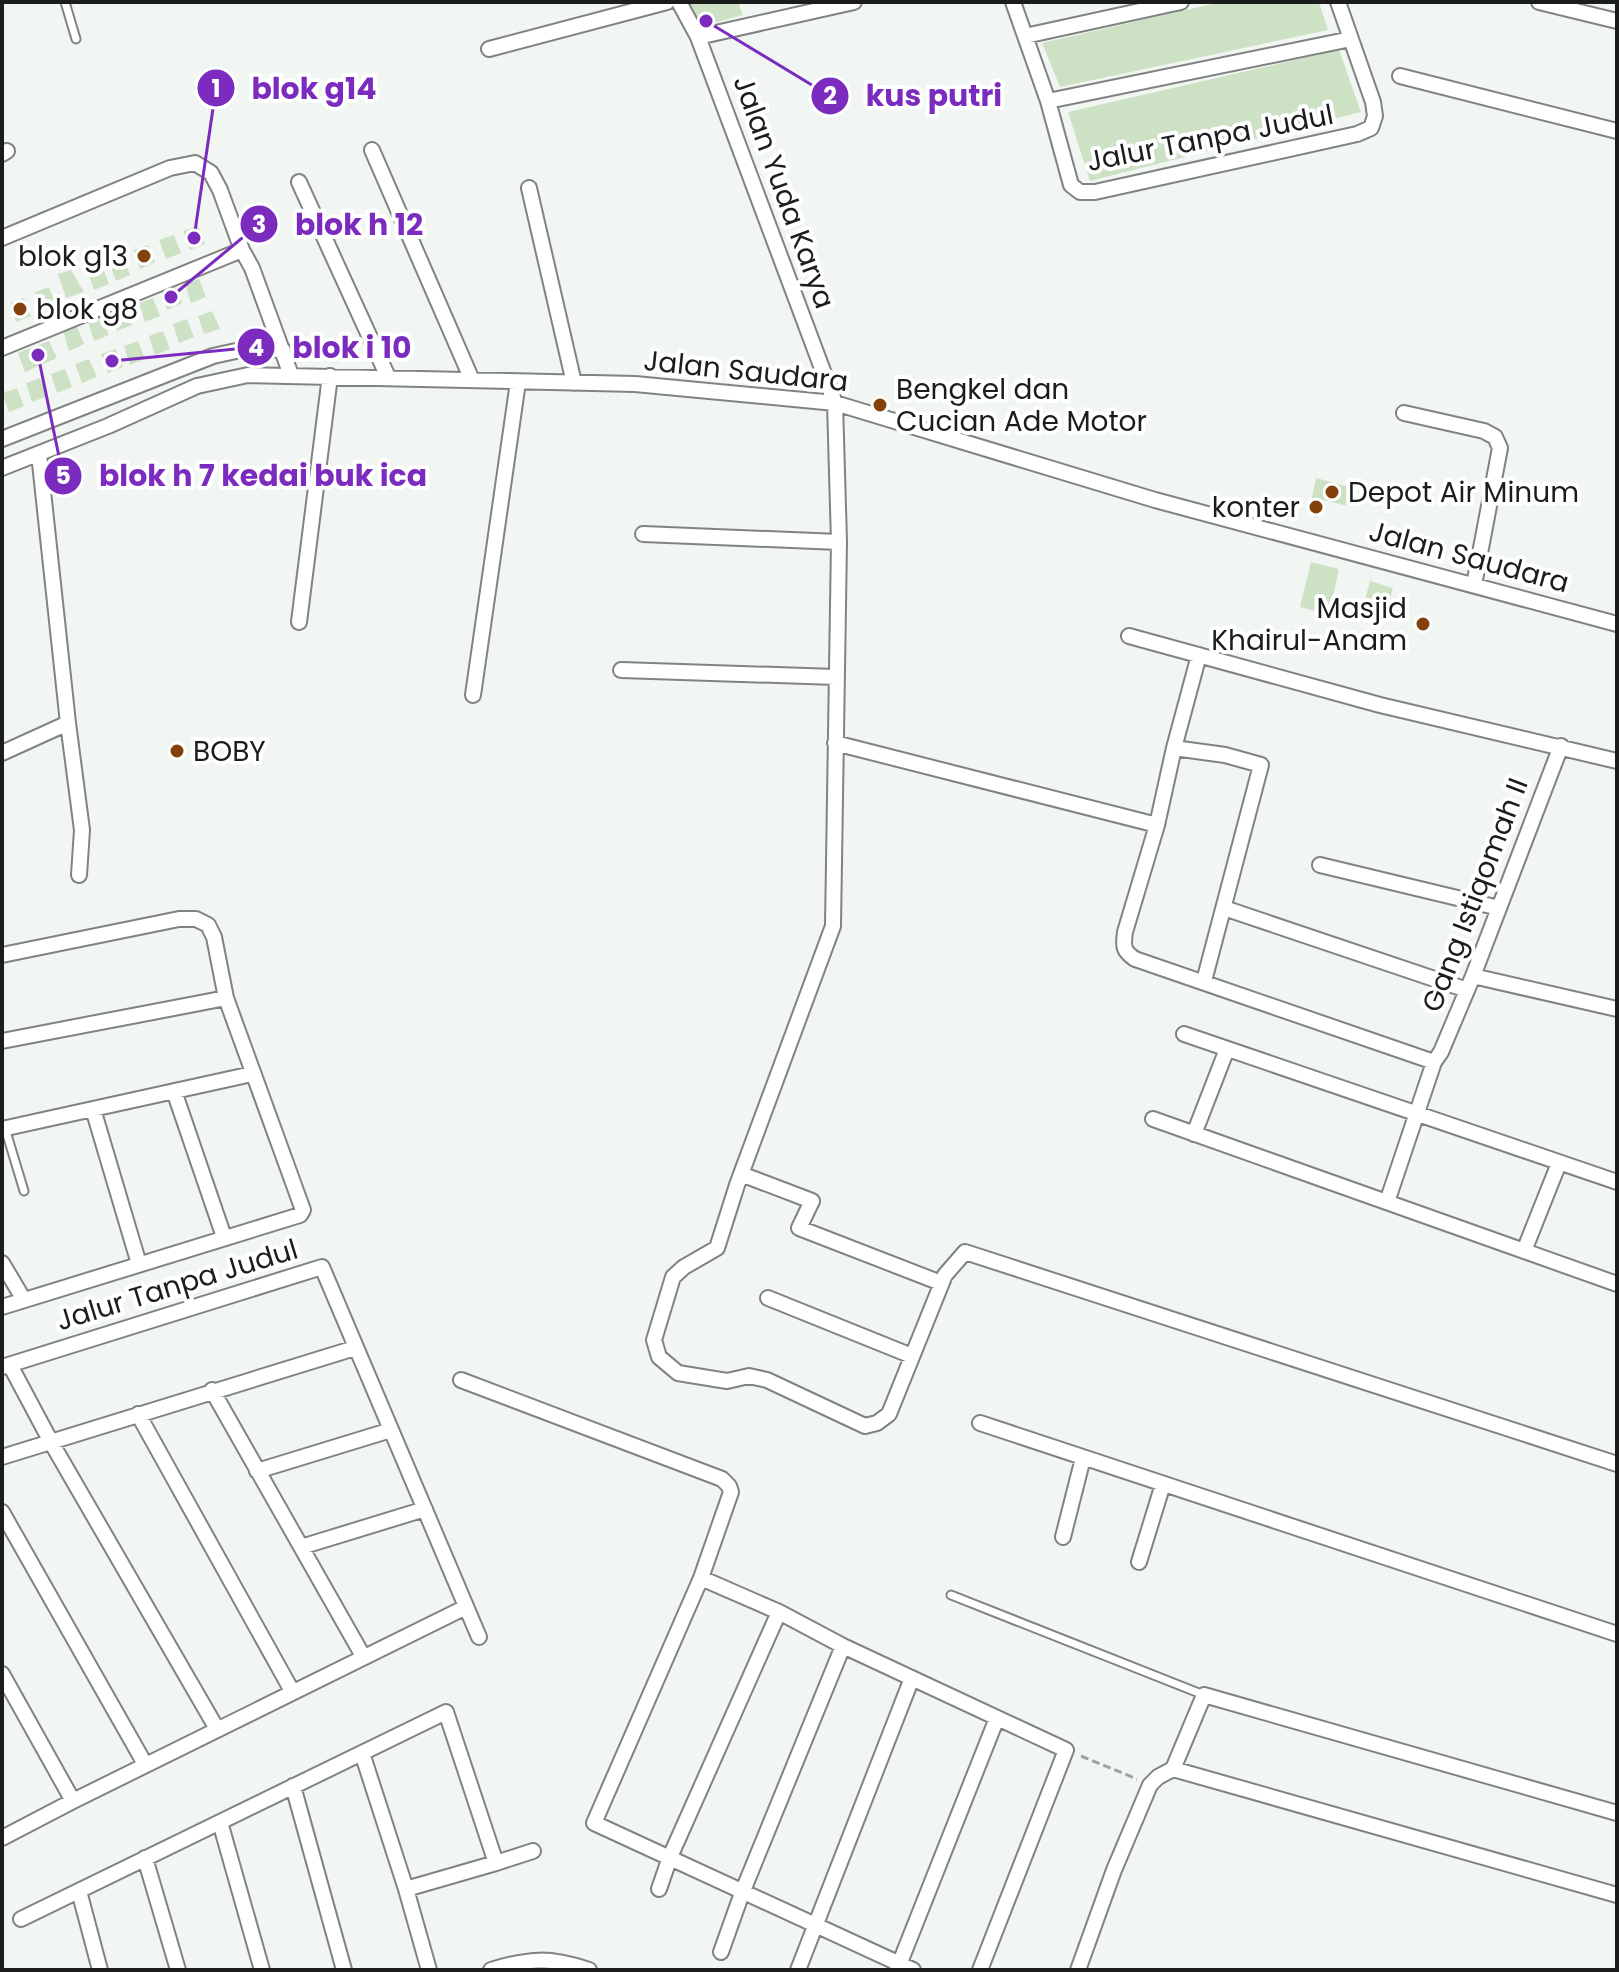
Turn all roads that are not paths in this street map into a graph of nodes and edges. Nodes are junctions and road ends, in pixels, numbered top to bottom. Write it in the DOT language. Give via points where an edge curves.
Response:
graph roads {
  1 [pos="65,2"];
  2 [pos="667,2"];
  3 [pos="679,2"];
  4 [pos="854,2"];
  5 [pos="1013,2"];
  6 [pos="1181,2"];
  7 [pos="1338,2"];
  8 [pos="1539,2"];
  9 [pos="1617,21"];
  10 [pos="1025,36"];
  11 [pos="698,37"];
  12 [pos="76,39"];
  13 [pos="1351,39"];
  14 [pos="489,49"];
  15 [pos="1400,76"];
  16 [pos="1048,101"];
  17 [pos="1617,131"];
  18 [pos="372,150"];
  19 [pos="299,182"];
  20 [pos="529,188"];
  21 [pos="2,238"];
  22 [pos="242,250"];
  23 [pos="2,348"];
  24 [pos="283,350"];
  25 [pos="291,375"];
  26 [pos="330,376"];
  27 [pos="388,377"];
  28 [pos="472,380"];
  29 [pos="518,382"];
  30 [pos="574,383"];
  31 [pos="97,402"];
  32 [pos="835,403"];
  33 [pos="1404,413"];
  34 [pos="108,426"];
  35 [pos="2,439"];
  36 [pos="39,454"];
  37 [pos="2,468"];
  38 [pos="643,534"];
  39 [pos="839,542"];
  40 [pos="1474,585"];
  41 [pos="299,622"];
  42 [pos="1617,624"];
  43 [pos="1129,636"];
  44 [pos="1199,655"];
  45 [pos="621,670"];
  46 [pos="836,677"];
  47 [pos="473,695"];
  48 [pos="68,723"];
  49 [pos="835,743"];
  50 [pos="1561,746"];
  51 [pos="1174,748"];
  52 [pos="2,753"];
  53 [pos="1617,761"];
  54 [pos="1157,825"];
  55 [pos="1320,865"];
  56 [pos="79,875"];
  57 [pos="1224,908"];
  58 [pos="1499,908"];
  59 [pos="2,955"];
  60 [pos="1473,976"];
  61 [pos="1204,981"];
  62 [pos="1467,990"];
  63 [pos="226,998"];
  64 [pos="1617,1009"];
  65 [pos="1184,1034"];
  66 [pos="2,1041"];
  67 [pos="1227,1049"];
  68 [pos="1434,1062"];
  69 [pos="252,1074"];
  70 [pos="174,1091"];
  71 [pos="93,1109"];
  72 [pos="1417,1115"];
  73 [pos="1153,1119"];
  74 [pos="4,1128"];
  75 [pos="1194,1134"];
  76 [pos="1559,1163"];
  77 [pos="741,1174"];
  78 [pos="1617,1182"];
  79 [pos="24,1191"];
  80 [pos="1387,1202"];
  81 [pos="224,1237"];
  82 [pos="1524,1251"];
  83 [pos="2,1263"];
  84 [pos="139,1264"];
  85 [pos="941,1283"];
  86 [pos="1617,1284"];
  87 [pos="768,1298"];
  88 [pos="24,1300"];
  89 [pos="2,1307"];
  90 [pos="355,1348"];
  91 [pos="912,1356"];
  92 [pos="6,1366"];
  93 [pos="461,1380"];
  94 [pos="212,1390"];
  95 [pos="138,1414"];
  96 [pos="980,1423"];
  97 [pos="391,1430"];
  98 [pos="51,1442"];
  99 [pos="2,1457"];
  100 [pos="1083,1458"];
  101 [pos="1617,1464"];
  102 [pos="257,1471"];
  103 [pos="1163,1484"];
  104 [pos="425,1509"];
  105 [pos="2,1512"];
  106 [pos="1063,1537"];
  107 [pos="301,1547"];
  108 [pos="1139,1562"];
  109 [pos="701,1578"];
  110 [pos="951,1595"];
  111 [pos="466,1607"];
  112 [pos="779,1612"];
  113 [pos="1617,1634"];
  114 [pos="479,1637"];
  115 [pos="843,1646"];
  116 [pos="363,1656"];
  117 [pos="2,1674"];
  118 [pos="912,1678"];
  119 [pos="292,1691"];
  120 [pos="1204,1695"];
  121 [pos="997,1718"];
  122 [pos="217,1729"];
  123 [pos="362,1753"];
  124 [pos="145,1764"];
  125 [pos="1173,1769"];
  126 [pos="293,1786"];
  127 [pos="73,1801"];
  128 [pos="1617,1813"];
  129 [pos="220,1822"];
  130 [pos="2,1838"];
  131 [pos="533,1851"];
  132 [pos="670,1857"];
  133 [pos="145,1858"];
  134 [pos="496,1863"];
  135 [pos="406,1889"];
  136 [pos="659,1889"];
  137 [pos="79,1891"];
  138 [pos="742,1893"];
  139 [pos="1617,1895"];
  140 [pos="21,1919"];
  141 [pos="816,1924"];
  142 [pos="721,1952"];
  143 [pos="903,1968"];
  144 [pos="100,1970"];
  145 [pos="178,1970"];
  146 [pos="262,1970"];
  147 [pos="344,1970"];
  148 [pos="429,1970"];
  149 [pos="491,1970"];
  150 [pos="589,1970"];
  151 [pos="798,1970"];
  152 [pos="980,1970"];
  153 [pos="1078,1970"];
  1 -- 12 [label="lane"];
  2 -- 14 [label="street"];
  3 -- 11 [label="street, Jalan Yuda Karya"];
  4 -- 11 [label="street"];
  5 -- 10 [label="street, Jalur Tanpa Judul"];
  6 -- 10 [label="street"];
  7 -- 13 [label="street, Jalur Tanpa Judul"];
  8 -- 9 [label="street"];
  10 -- 16 [label="street, Jalur Tanpa Judul"];
  11 -- 32 [label="street, Jalan Yuda Karya"];
  13 -- 16 [label="street"];
  13 -- 16 [label="street, Jalur Tanpa Judul" via="1373,102 1371,128 1095,192 1080,192 1071,185"];
  15 -- 17 [label="street"];
  18 -- 28 [label="street"];
  19 -- 27 [label="street"];
  20 -- 30 [label="street"];
  21 -- 22 [label="street" via="170,168 195,163 216,181"];
  22 -- 23 [label="street"];
  22 -- 24 [label="street"];
  24 -- 25 [label="street"];
  24 -- 31 [label="street" via="245,349 213,356"];
  25 -- 26 [label="street, Jalan Saudara"];
  25 -- 34 [label="street, Jalan Saudara" via="248,375 197,386"];
  26 -- 27 [label="street, Jalan Saudara"];
  26 -- 41 [label="street"];
  27 -- 28 [label="street, Jalan Saudara"];
  28 -- 29 [label="street, Jalan Saudara"];
  29 -- 30 [label="street, Jalan Saudara"];
  29 -- 47 [label="street"];
  30 -- 32 [label="street, Jalan Saudara"];
  31 -- 34 [label="street"];
  31 -- 35 [label="street"];
  32 -- 39 [label="street, Jalan Yuda Karya"];
  32 -- 40 [label="street, Jalan Saudara" via="1155,500"];
  33 -- 40 [label="street" via="1484,431 1500,448"];
  34 -- 36 [label="street, Jalan Saudara"];
  36 -- 37 [label="street, Jalan Saudara"];
  36 -- 48 [label="street"];
  38 -- 39 [label="street"];
  39 -- 46 [label="street, Jalan Yuda Karya"];
  40 -- 42 [label="street, Jalan Saudara"];
  43 -- 44 [label="street"];
  44 -- 50 [label="street" via="1380,705"];
  44 -- 51 [label="street"];
  45 -- 46 [label="street"];
  46 -- 49 [label="street, Jalan Yuda Karya"];
  48 -- 52 [label="street"];
  48 -- 56 [label="street" via="82,830"];
  49 -- 54 [label="street"];
  49 -- 77 [label="street, Jalan Yuda Karya" via="833,926"];
  50 -- 53 [label="street"];
  50 -- 58 [label="street, Gang Istiqomah II"];
  51 -- 54 [label="street"];
  51 -- 57 [label="street" via="1261,765"];
  54 -- 61 [label="street" via="1123,945 1135,959"];
  55 -- 58 [label="street"];
  57 -- 61 [label="street"];
  57 -- 62 [label="street"];
  58 -- 60 [label="street, Gang Istiqomah II"];
  59 -- 63 [label="street, Jalur Tanpa Judul" via="196,919 208,925 214,937"];
  60 -- 62 [label="street, Gang Istiqomah II"];
  60 -- 64 [label="street"];
  61 -- 68 [label="street"];
  62 -- 68 [label="street, Gang Istiqomah II"];
  63 -- 66 [label="street"];
  63 -- 69 [label="street, Jalur Tanpa Judul"];
  65 -- 67 [label="street"];
  67 -- 72 [label="street"];
  67 -- 75 [label="street"];
  68 -- 72 [label="street, Gang Istiqomah II"];
  69 -- 70 [label="street"];
  69 -- 81 [label="street, Jalur Tanpa Judul" via="303,1212"];
  70 -- 71 [label="street"];
  70 -- 81 [label="street, Jalur Tanpa Judul"];
  71 -- 74 [label="street"];
  71 -- 84 [label="street, Jalur Tanpa Judul"];
  72 -- 76 [label="street"];
  72 -- 80 [label="street, Gang Istiqomah II"];
  73 -- 75 [label="street"];
  74 -- 79 [label="lane"];
  75 -- 80 [label="street"];
  76 -- 78 [label="street"];
  76 -- 82 [label="street"];
  77 -- 85 [label="street" via="812,1201 799,1228"];
  77 -- 91 [label="street, Jalan Yuda Karya" via="717,1248 673,1277 654,1340 659,1357 678,1373 727,1381 749,1376 767,1380 865,1426 889,1414"];
  80 -- 82 [label="street"];
  81 -- 84 [label="street, Jalur Tanpa Judul"];
  82 -- 86 [label="street"];
  83 -- 88 [label="street, Jalur Tanpa Judul"];
  84 -- 88 [label="street, Jalur Tanpa Judul"];
  85 -- 91 [label="street"];
  85 -- 101 [label="street" via="965,1252"];
  87 -- 91 [label="street"];
  88 -- 89 [label="street, Jalur Tanpa Judul"];
  90 -- 92 [label="street, Jalur Tanpa Judul" via="322,1267"];
  90 -- 94 [label="street"];
  90 -- 97 [label="street, Jalur Tanpa Judul"];
  92 -- 98 [label="street, Jalur Tanpa Judul"];
  93 -- 109 [label="street" via="722,1479 731,1492"];
  94 -- 95 [label="street"];
  94 -- 102 [label="street"];
  95 -- 98 [label="street"];
  95 -- 119 [label="street"];
  96 -- 100 [label="street"];
  97 -- 102 [label="street"];
  97 -- 104 [label="street, Jalur Tanpa Judul"];
  98 -- 99 [label="street"];
  98 -- 122 [label="street, Jalur Tanpa Judul"];
  100 -- 103 [label="street"];
  100 -- 106 [label="street"];
  102 -- 107 [label="street"];
  103 -- 108 [label="street"];
  103 -- 113 [label="street"];
  104 -- 107 [label="street"];
  104 -- 111 [label="street, Jalur Tanpa Judul"];
  105 -- 124 [label="street"];
  107 -- 116 [label="street"];
  109 -- 112 [label="street"];
  109 -- 132 [label="street" via="594,1823"];
  110 -- 120 [label="lane"];
  111 -- 114 [label="street, Jalur Tanpa Judul"];
  111 -- 116 [label="street"];
  112 -- 115 [label="street"];
  112 -- 132 [label="street"];
  115 -- 118 [label="street"];
  115 -- 138 [label="street"];
  116 -- 119 [label="street"];
  117 -- 127 [label="street"];
  118 -- 121 [label="street"];
  118 -- 141 [label="street"];
  119 -- 122 [label="street"];
  120 -- 125 [label="street"];
  120 -- 128 [label="street"];
  121 -- 143 [label="street"];
  121 -- 152 [label="street" via="1066,1750"];
  122 -- 124 [label="street"];
  123 -- 126 [label="street"];
  123 -- 134 [label="street" via="446,1712"];
  123 -- 135 [label="street"];
  124 -- 127 [label="street"];
  125 -- 139 [label="street"];
  125 -- 153 [label="street" via="1150,1785"];
  126 -- 129 [label="street"];
  126 -- 147 [label="street"];
  127 -- 130 [label="street"];
  129 -- 133 [label="street"];
  129 -- 146 [label="street"];
  131 -- 134 [label="street"];
  132 -- 136 [label="street"];
  132 -- 138 [label="street"];
  133 -- 137 [label="street"];
  133 -- 145 [label="street"];
  134 -- 135 [label="street"];
  135 -- 148 [label="street"];
  137 -- 140 [label="street"];
  137 -- 144 [label="street"];
  138 -- 141 [label="street"];
  138 -- 142 [label="street"];
  141 -- 143 [label="street"];
  141 -- 151 [label="street"];
  149 -- 150 [label="street" via="539,1959"];
}
